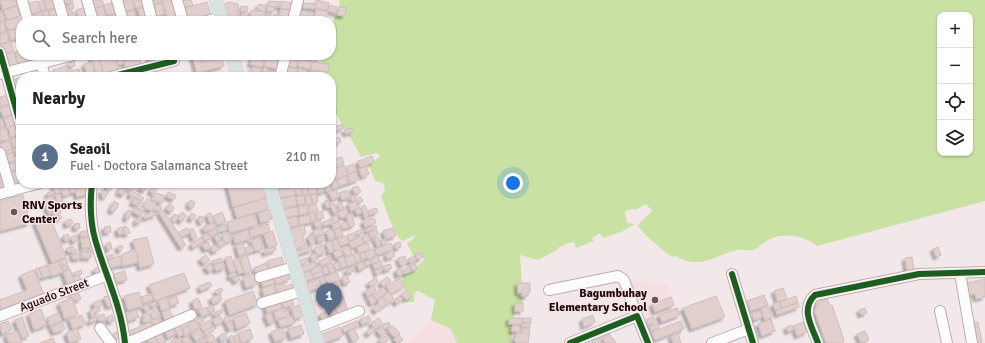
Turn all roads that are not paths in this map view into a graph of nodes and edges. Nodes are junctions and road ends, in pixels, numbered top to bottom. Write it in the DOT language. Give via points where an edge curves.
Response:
graph roads {
  1 [pos="22,0"];
  2 [pos="58,0"];
  3 [pos="87,0"];
  4 [pos="118,0"];
  5 [pos="147,0"];
  6 [pos="177,0"];
  7 [pos="216,0"];
  8 [pos="298,0"];
  9 [pos="27,16"];
  10 [pos="63,16"];
  11 [pos="92,16"];
  12 [pos="122,16"];
  13 [pos="151,16"];
  14 [pos="182,16"];
  15 [pos="220,16"];
  16 [pos="294,16"];
  17 [pos="0,52"];
  18 [pos="37,60"];
  19 [pos="40,60"];
  20 [pos="233,60"];
  21 [pos="285,60"];
  22 [pos="174,61"];
  23 [pos="44,72"];
  24 [pos="130,72"];
  25 [pos="237,72"];
  26 [pos="281,72"];
  27 [pos="3,73"];
  28 [pos="16,112"];
  29 [pos="0,153"];
  30 [pos="21,188"];
  31 [pos="92,188"];
  32 [pos="271,188"];
  33 [pos="11,191"];
  34 [pos="0,194"];
  35 [pos="294,267"];
  36 [pos="985,272"];
  37 [pos="960,273"];
  38 [pos="732,274"];
  39 [pos="108,275"];
  40 [pos="260,277"];
  41 [pos="549,290"];
  42 [pos="302,291"];
  43 [pos="262,303"];
  44 [pos="359,311"];
  45 [pos="940,311"];
  46 [pos="191,315"];
  47 [pos="0,316"];
  48 [pos="637,316"];
  49 [pos="100,328"];
  50 [pos="313,328"];
  51 [pos="749,329"];
  52 [pos="111,343"];
  53 [pos="126,343"];
  54 [pos="318,343"];
  55 [pos="570,343"];
  56 [pos="648,343"];
  57 [pos="712,343"];
  58 [pos="753,343"];
  59 [pos="818,343"];
  60 [pos="947,343"];
  61 [pos="972,343"];
  1 -- 9 [label="street"];
  2 -- 10 [label="street"];
  3 -- 11 [label="street"];
  4 -- 12 [label="street"];
  5 -- 13 [label="street"];
  6 -- 14 [label="street"];
  7 -- 15 [label="main road"];
  8 -- 16 [label="street"];
  17 -- 27 [label="street"];
  18 -- 27 [label="street"];
  19 -- 23 [label="street"];
  20 -- 25 [label="main road"];
  21 -- 26 [label="street"];
  22 -- 24 [label="street"];
  27 -- 28 [label="street"];
  29 -- 33 [label="street"];
  30 -- 33 [label="street"];
  31 -- 39 [label="street" via="91,213 95,238"];
  32 -- 35 [label="main road"];
  33 -- 34 [label="street"];
  35 -- 40 [label="street"];
  35 -- 42 [label="main road"];
  36 -- 37 [label="street"];
  37 -- 59 [label="street" via="919,274 815,295 809,301 807,313"];
  37 -- 61 [label="street"];
  38 -- 51 [label="street"];
  39 -- 47 [label="street, Aguado Street"];
  39 -- 53 [label="street" via="120,310"];
  41 -- 48 [label="street" via="618,276 624,280"];
  42 -- 43 [label="street"];
  42 -- 50 [label="main road"];
  44 -- 50 [label="street"];
  45 -- 60 [label="street"];
  46 -- 53 [label="street"];
  48 -- 55 [label="street"];
  48 -- 56 [label="street"];
  49 -- 52 [label="street"];
  50 -- 54 [label="main road"];
  51 -- 57 [label="street"];
  51 -- 58 [label="street"];
}
